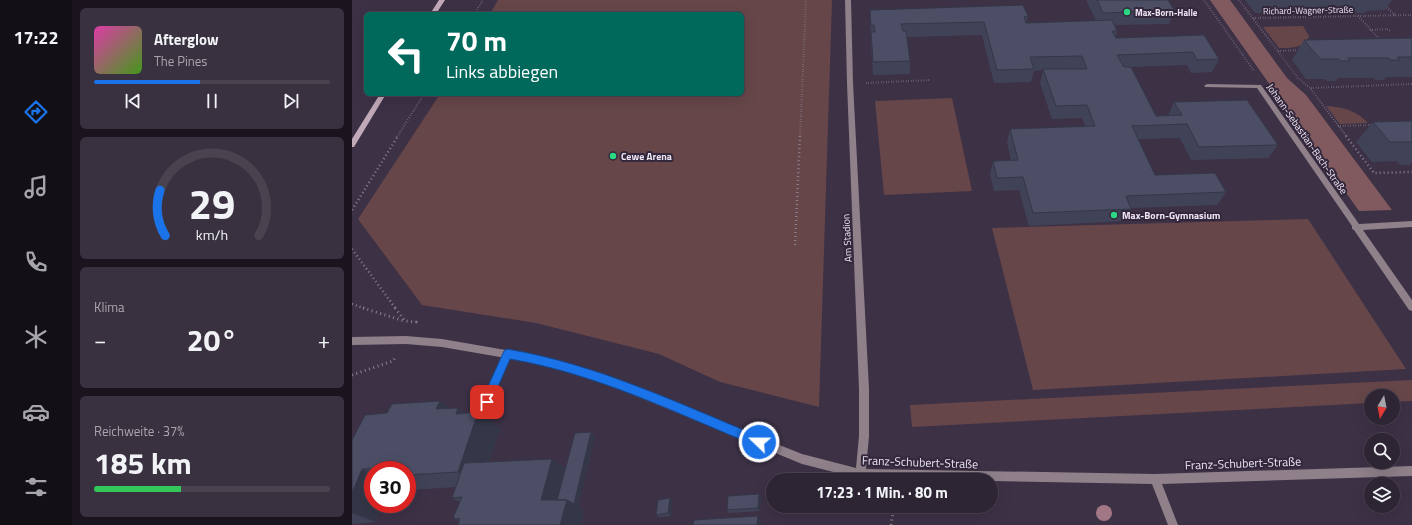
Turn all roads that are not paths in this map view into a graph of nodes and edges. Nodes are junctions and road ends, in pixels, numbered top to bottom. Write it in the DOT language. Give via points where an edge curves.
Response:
graph roads {
  1 [pos="442,0"];
  2 [pos="848,0"];
  3 [pos="434,12"];
  4 [pos="1207,86"];
  5 [pos="382,96"];
  6 [pos="352,144"];
  7 [pos="1412,224"];
  8 [pos="1355,227"];
  9 [pos="1412,307"];
  10 [pos="352,342"];
  11 [pos="507,354"];
  12 [pos="480,417"];
  13 [pos="1412,471"];
  14 [pos="857,473"];
  15 [pos="861,473"];
  16 [pos="998,476"];
  17 [pos="1155,479"];
  18 [pos="1173,525"];
  1 -- 3 [label="main road"];
  2 -- 15 [label="street, Am Stadion" via="864,389"];
  4 -- 8 [label="street, Johann-Sebastian-Bach-Straße" via="1259,86"];
  5 -- 6 [label="main road"];
  7 -- 8 [label="street"];
  8 -- 9 [label="street, Johann-Sebastian-Bach-Straße"];
  10 -- 11 [label="street, Franz-Schubert-Straße" via="406,340"];
  11 -- 12 [label="street"];
  11 -- 14 [label="street, Franz-Schubert-Straße" via="541,360 601,377 802,459"];
  13 -- 17 [label="street, Franz-Schubert-Straße"];
  16 -- 17 [label="street, Franz-Schubert-Straße"];
  17 -- 18 [label="street"];
}
